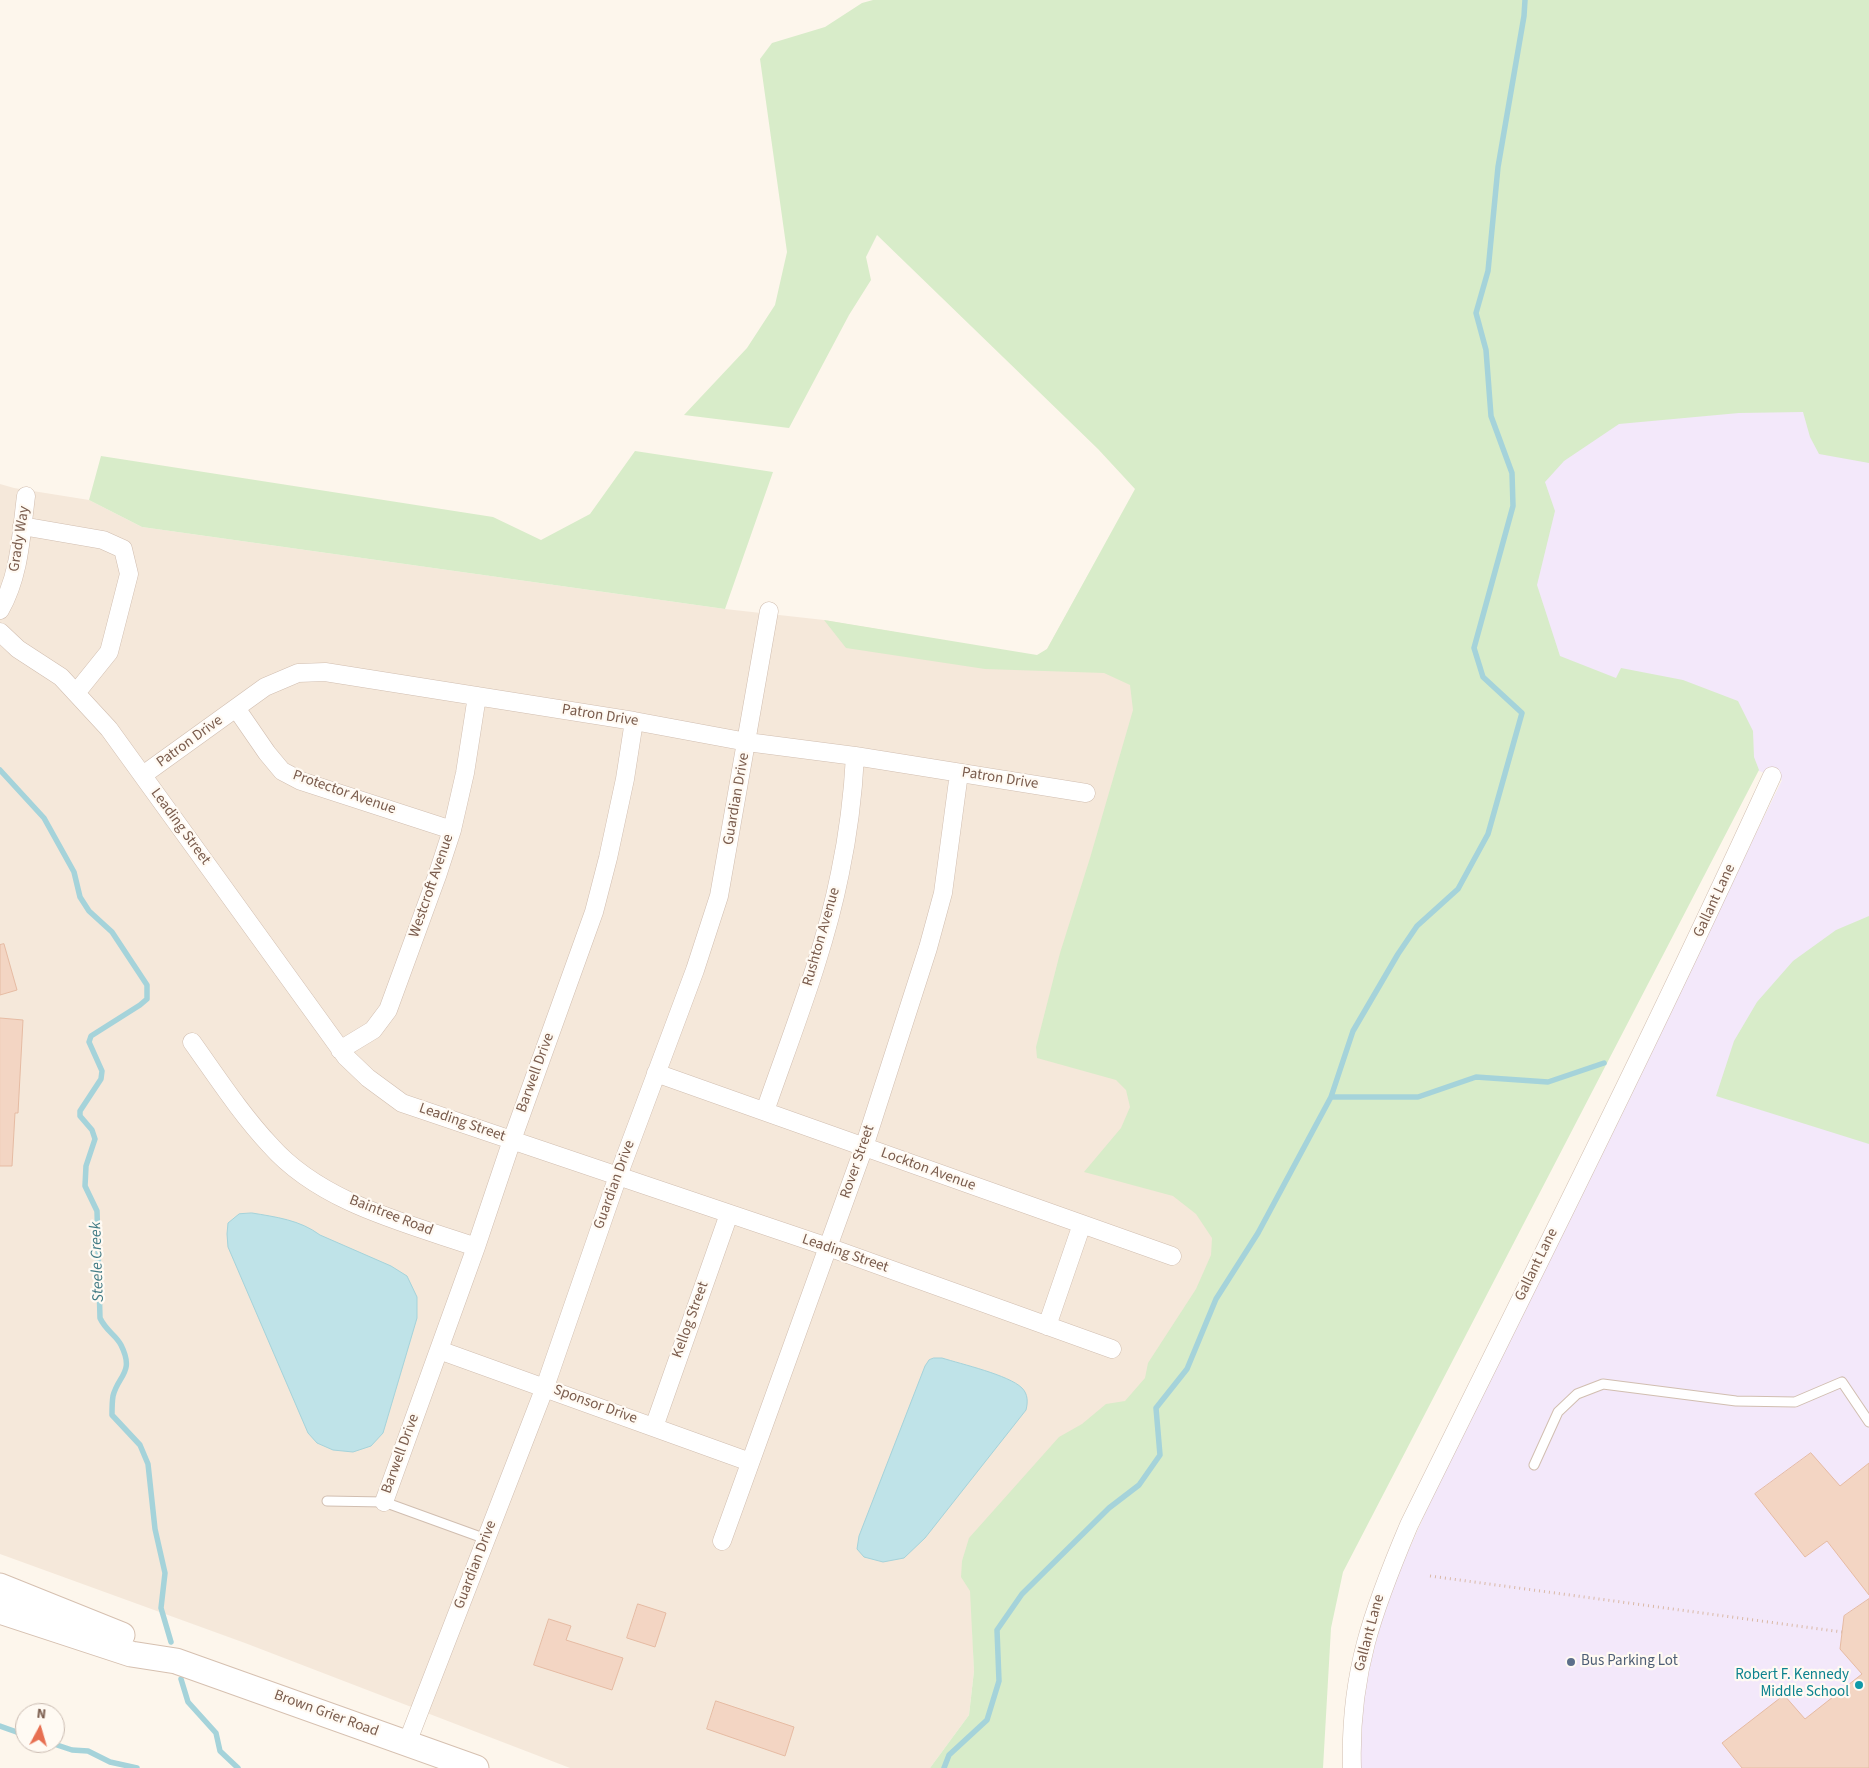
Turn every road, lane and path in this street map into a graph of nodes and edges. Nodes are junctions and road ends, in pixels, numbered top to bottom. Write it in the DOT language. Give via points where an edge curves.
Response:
graph roads {
  1 [pos="26,496"];
  2 [pos="22,526"];
  3 [pos="0,610"];
  4 [pos="769,611"];
  5 [pos="0,632"];
  6 [pos="76,693"];
  7 [pos="477,696"];
  8 [pos="236,708"];
  9 [pos="634,721"];
  10 [pos="747,742"];
  11 [pos="855,756"];
  12 [pos="959,773"];
  13 [pos="143,775"];
  14 [pos="1772,776"];
  15 [pos="1086,793"];
  16 [pos="452,830"];
  17 [pos="192,1042"];
  18 [pos="340,1050"];
  19 [pos="656,1073"];
  20 [pos="764,1111"];
  21 [pos="512,1140"];
  22 [pos="864,1147"];
  23 [pos="618,1176"];
  24 [pos="729,1214"];
  25 [pos="1082,1224"];
  26 [pos="476,1247"];
  27 [pos="828,1247"];
  28 [pos="1172,1256"];
  29 [pos="1047,1326"];
  30 [pos="1112,1349"];
  31 [pos="439,1350"];
  32 [pos="545,1387"];
  33 [pos="1869,1422"];
  34 [pos="654,1427"];
  35 [pos="750,1462"];
  36 [pos="1534,1465"];
  37 [pos="327,1501"];
  38 [pos="384,1502"];
  39 [pos="486,1539"];
  40 [pos="722,1541"];
  41 [pos="1430,1576"];
  42 [pos="0,1586"];
  43 [pos="0,1611"];
  44 [pos="1842,1632"];
  45 [pos="176,1661"];
  46 [pos="407,1743"];
  47 [pos="476,1768"];
  48 [pos="1352,1768"];
  1 -- 2 [label="street, Grady Way"];
  2 -- 3 [label="street, Grady Way" via="15,575"];
  2 -- 6 [label="street" via="103,540 123,549 129,574 109,652"];
  4 -- 10 [label="street, Guardian Drive"];
  5 -- 6 [label="street, Leading Street"];
  6 -- 13 [label="street, Leading Street" via="109,729"];
  7 -- 8 [label="street, Patron Drive" via="316,672 298,673 265,687"];
  7 -- 9 [label="street, Patron Drive"];
  7 -- 16 [label="street, Westcroft Avenue"];
  8 -- 13 [label="street, Patron Drive"];
  8 -- 16 [label="street, Protector Avenue" via="266,753 288,774"];
  9 -- 10 [label="street, Patron Drive"];
  9 -- 21 [label="street, Barwell Drive" via="625,779 594,912"];
  10 -- 11 [label="street, Patron Drive"];
  10 -- 19 [label="street, Guardian Drive" via="719,896"];
  11 -- 12 [label="street, Patron Drive"];
  11 -- 20 [label="street, Rushton Avenue" via="840,873 820,951"];
  12 -- 15 [label="street, Patron Drive"];
  12 -- 22 [label="street, Rover Street" via="943,893"];
  13 -- 18 [label="street, Leading Street"];
  14 -- 48 [label="street, Gallant Lane" via="1612,1115 1409,1525 1381,1590 1361,1660 1353,1712"];
  16 -- 18 [label="street, Westcroft Avenue" via="388,1010 373,1030"];
  17 -- 26 [label="street, Baintree Road" via="271,1146 297,1169 330,1191 368,1210"];
  18 -- 21 [label="street, Leading Street" via="368,1078 402,1103"];
  19 -- 20 [label="street, Lockton Avenue"];
  19 -- 23 [label="street, Guardian Drive"];
  20 -- 22 [label="street, Lockton Avenue"];
  21 -- 23 [label="street, Leading Street"];
  21 -- 26 [label="street, Barwell Drive"];
  22 -- 25 [label="street, Lockton Avenue"];
  22 -- 27 [label="street, Rover Street"];
  23 -- 24 [label="street, Leading Street"];
  23 -- 32 [label="street, Guardian Drive"];
  24 -- 27 [label="street, Leading Street"];
  24 -- 34 [label="street, Kellog Street"];
  25 -- 28 [label="street, Lockton Avenue"];
  25 -- 29 [label="street"];
  26 -- 31 [label="street, Barwell Drive"];
  27 -- 29 [label="street, Leading Street"];
  27 -- 35 [label="street, Rover Street"];
  29 -- 30 [label="street, Leading Street"];
  31 -- 32 [label="street, Sponsor Drive"];
  31 -- 38 [label="street, Barwell Drive"];
  32 -- 34 [label="street, Sponsor Drive"];
  32 -- 39 [label="street, Guardian Drive"];
  33 -- 36 [label="lane" via="1842,1382 1795,1402 1736,1401 1603,1384 1577,1394 1558,1412"];
  34 -- 35 [label="street, Sponsor Drive"];
  35 -- 40 [label="street, Rover Street"];
  37 -- 38 [label="lane"];
  38 -- 39 [label="lane"];
  39 -- 46 [label="street, Guardian Drive"];
  41 -- 44 [label="path"];
  42 -- 45 [label="main road, Brown Grier Road" via="165,1652"];
  43 -- 45 [label="main road, Brown Grier Road" via="131,1654"];
  45 -- 46 [label="main road, Brown Grier Road"];
  46 -- 47 [label="main road, Brown Grier Road"];
}
